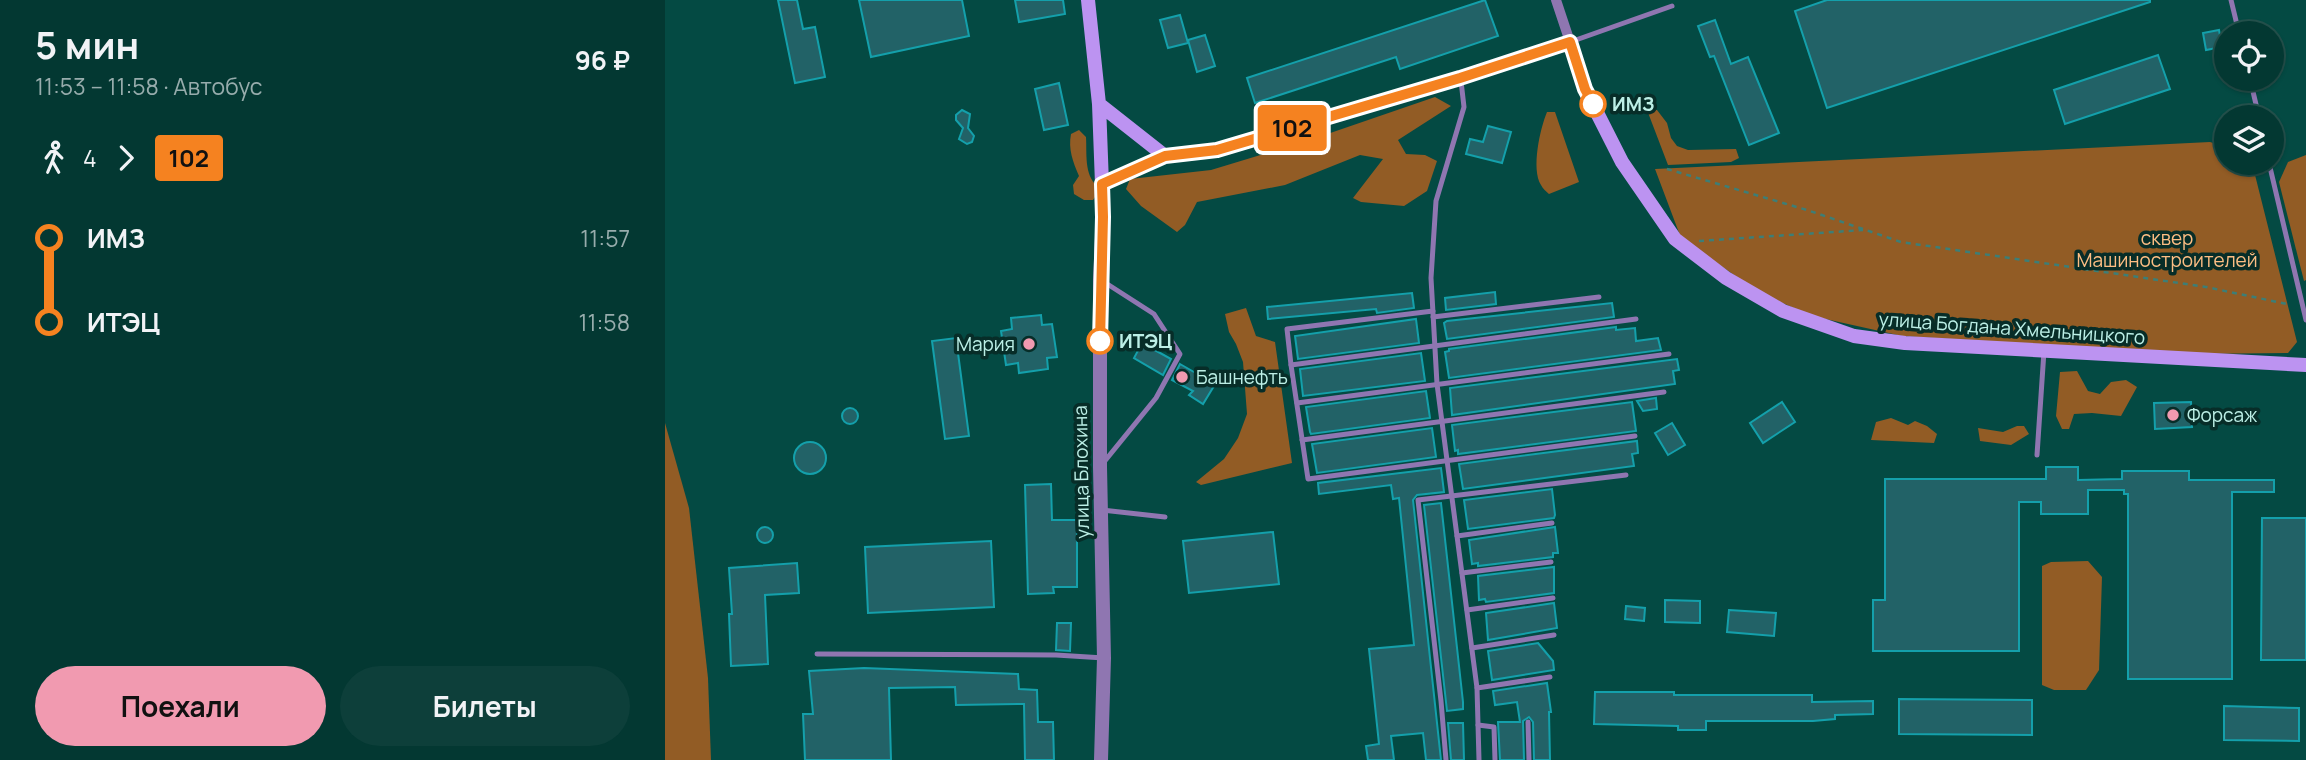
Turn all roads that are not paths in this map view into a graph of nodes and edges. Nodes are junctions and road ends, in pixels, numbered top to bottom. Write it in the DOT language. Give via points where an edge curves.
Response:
graph roads {
  1 [pos="1088,0"];
  2 [pos="1556,0"];
  3 [pos="2231,0"];
  4 [pos="1672,6"];
  5 [pos="2236,21"];
  6 [pos="1570,42"];
  7 [pos="1460,78"];
  8 [pos="1099,104"];
  9 [pos="1165,156"];
  10 [pos="2272,175"];
  11 [pos="1102,184"];
  12 [pos="1100,280"];
  13 [pos="1599,297"];
  14 [pos="1433,314"];
  15 [pos="1636,319"];
  16 [pos="2306,320"];
  17 [pos="1435,346"];
  18 [pos="2044,351"];
  19 [pos="1669,354"];
  20 [pos="1291,365"];
  21 [pos="2306,365"];
  22 [pos="1437,384"];
  23 [pos="1664,391"];
  24 [pos="1297,403"];
  25 [pos="1442,421"];
  26 [pos="1635,436"];
  27 [pos="1302,440"];
  28 [pos="2037,455"];
  29 [pos="1447,460"];
  30 [pos="1100,467"];
  31 [pos="1626,475"];
  32 [pos="1452,497"];
  33 [pos="1101,510"];
  34 [pos="1165,517"];
  35 [pos="1552,523"];
  36 [pos="1457,536"];
  37 [pos="1551,562"];
  38 [pos="1462,573"];
  39 [pos="1553,598"];
  40 [pos="1467,610"];
  41 [pos="1554,635"];
  42 [pos="1472,649"];
  43 [pos="817,654"];
  44 [pos="1104,658"];
  45 [pos="1550,677"];
  46 [pos="1477,688"];
  47 [pos="1528,722"];
  48 [pos="1478,725"];
  49 [pos="1101,760"];
  50 [pos="1446,760"];
  51 [pos="1479,760"];
  52 [pos="1495,760"];
  53 [pos="1529,760"];
  1 -- 8 [label="main road, улица Блохина"];
  2 -- 6 [label="street, улица Богдана Хмельницкого"];
  3 -- 5 [label="lane"];
  4 -- 6 [label="lane"];
  6 -- 7 [label="main road"];
  6 -- 18 [label="main road, улица Богдана Хмельницкого" via="1585,89 1622,162 1675,239 1726,278 1783,311 1854,336"];
  7 -- 9 [label="main road" via="1217,150"];
  7 -- 14 [label="lane" via="1464,107 1437,201"];
  8 -- 9 [label="main road"];
  8 -- 11 [label="main road, улица Блохина"];
  9 -- 11 [label="main road"];
  10 -- 16 [label="lane"];
  11 -- 12 [label="street, улица Блохина"];
  12 -- 30 [label="street, улица Блохина"];
  12 -- 30 [label="lane" via="1154,314 1180,354 1156,398"];
  13 -- 14 [label="lane"];
  14 -- 17 [label="lane"];
  14 -- 20 [label="lane" via="1287,329"];
  15 -- 17 [label="lane"];
  17 -- 20 [label="lane"];
  17 -- 22 [label="lane"];
  18 -- 21 [label="main road, улица Богдана Хмельницкого"];
  18 -- 28 [label="lane"];
  19 -- 22 [label="lane"];
  20 -- 24 [label="lane"];
  22 -- 24 [label="lane"];
  22 -- 25 [label="lane"];
  23 -- 25 [label="lane"];
  24 -- 27 [label="lane"];
  25 -- 27 [label="lane"];
  25 -- 29 [label="lane"];
  26 -- 29 [label="lane"];
  27 -- 29 [label="lane" via="1308,479"];
  29 -- 32 [label="lane"];
  30 -- 33 [label="street, улица Блохина"];
  31 -- 32 [label="lane"];
  32 -- 36 [label="lane"];
  32 -- 50 [label="lane" via="1418,500"];
  33 -- 34 [label="lane"];
  33 -- 44 [label="street, улица Блохина"];
  35 -- 36 [label="lane"];
  36 -- 38 [label="lane"];
  37 -- 38 [label="lane"];
  38 -- 40 [label="lane"];
  39 -- 40 [label="lane"];
  40 -- 42 [label="lane"];
  41 -- 42 [label="lane"];
  42 -- 46 [label="lane"];
  43 -- 44 [label="lane"];
  44 -- 49 [label="street, улица Блохина"];
  45 -- 46 [label="lane"];
  46 -- 48 [label="lane"];
  47 -- 53 [label="lane"];
  48 -- 51 [label="lane"];
  48 -- 52 [label="lane" via="1494,727"];
}
